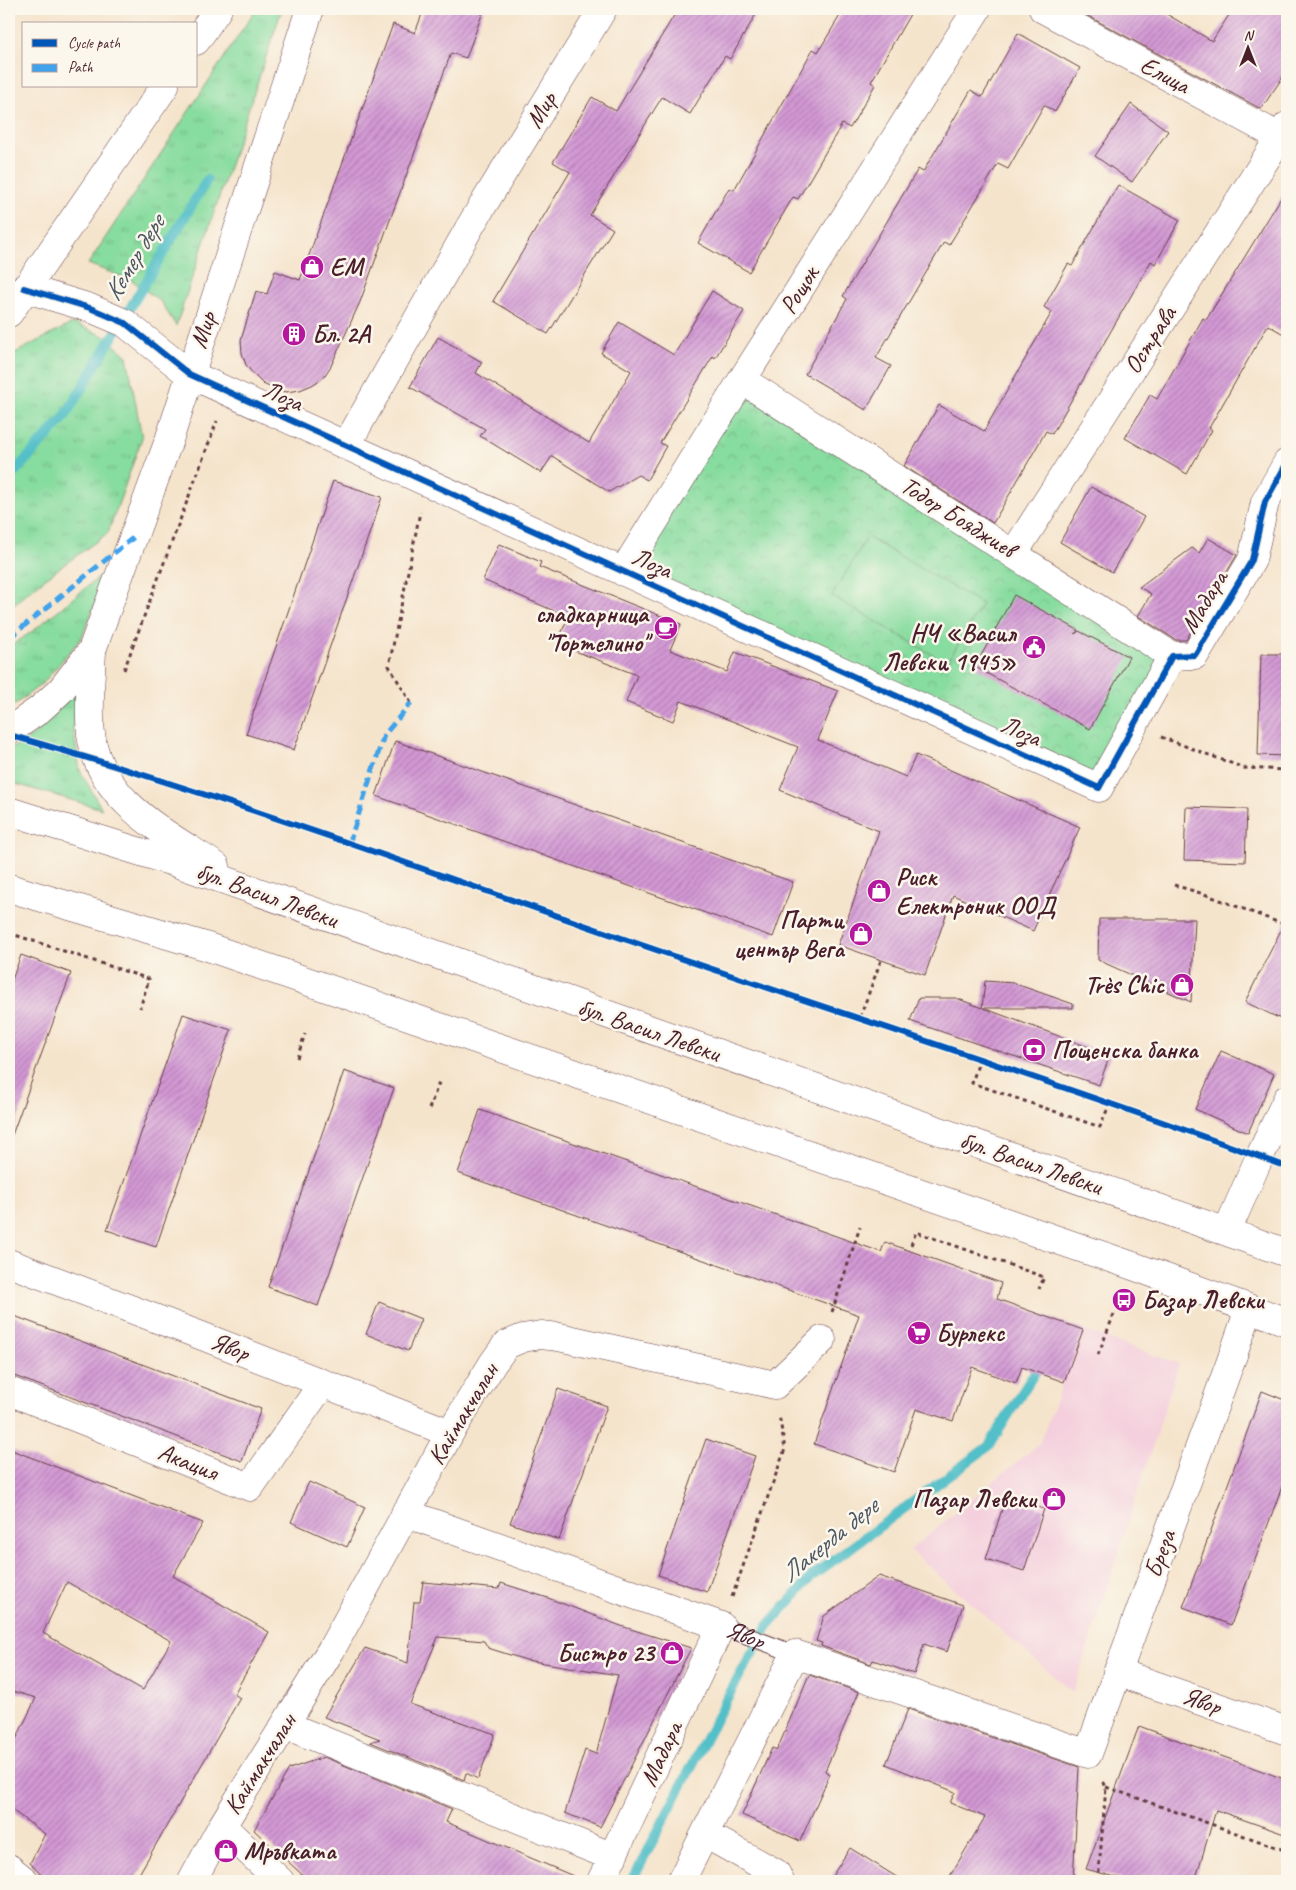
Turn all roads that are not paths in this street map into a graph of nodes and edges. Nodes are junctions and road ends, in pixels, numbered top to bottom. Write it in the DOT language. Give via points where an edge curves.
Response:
graph roads {
  1 [pos="218,9"];
  2 [pos="310,9"];
  3 [pos="603,9"];
  4 [pos="977,9"];
  5 [pos="1043,9"];
  6 [pos="198,38"];
  7 [pos="164,88"];
  8 [pos="1285,135"];
  9 [pos="16,296"];
  10 [pos="9,313"];
  11 [pos="189,374"];
  12 [pos="742,380"];
  13 [pos="346,446"];
  14 [pos="1287,463"];
  15 [pos="1014,553"];
  16 [pos="624,572"];
  17 [pos="92,650"];
  18 [pos="1172,656"];
  19 [pos="9,731"];
  20 [pos="1099,788"];
  21 [pos="9,811"];
  22 [pos="260,894"];
  23 [pos="12,895"];
  24 [pos="1287,1099"];
  25 [pos="1227,1231"];
  26 [pos="1287,1252"];
  27 [pos="9,1263"];
  28 [pos="1249,1309"];
  29 [pos="1287,1322"];
  30 [pos="822,1340"];
  31 [pos="323,1383"];
  32 [pos="9,1391"];
  33 [pos="450,1433"];
  34 [pos="405,1513"];
  35 [pos="729,1628"];
  36 [pos="786,1651"];
  37 [pos="1117,1672"];
  38 [pos="285,1725"];
  39 [pos="1287,1731"];
  40 [pos="1088,1754"];
  41 [pos="222,1826"];
  42 [pos="705,1834"];
  43 [pos="613,1857"];
  44 [pos="9,1868"];
  45 [pos="25,1881"];
  46 [pos="192,1881"];
  47 [pos="280,1881"];
  48 [pos="602,1881"];
  49 [pos="682,1881"];
  50 [pos="780,1881"];
  1 -- 6 [label="main road"];
  2 -- 11 [label="main road, Мир"];
  3 -- 13 [label="main road, Мир" via="472,223"];
  4 -- 12 [label="main road, Рощок"];
  5 -- 8 [label="main road, Елица"];
  7 -- 9 [label="main road"];
  8 -- 15 [label="main road, Острава"];
  9 -- 10 [label="main road"];
  9 -- 11 [label="main road, Лоза" via="90,308 125,323"];
  11 -- 13 [label="main road, Лоза"];
  11 -- 17 [label="main road, Мир" via="138,528"];
  12 -- 15 [label="main road, Тодор Бояджиев"];
  12 -- 16 [label="main road, Рощок"];
  13 -- 16 [label="main road, Лоза"];
  14 -- 18 [label="main road, Мадара" via="1265,502 1252,560 1243,576 1195,655"];
  15 -- 18 [label="main road, Тодор Бояджиев"];
  16 -- 20 [label="main road, Лоза"];
  17 -- 19 [label="main road" via="61,690"];
  17 -- 22 [label="main road" via="91,736 97,760 106,776 128,806 146,821"];
  18 -- 20 [label="main road, Мадара"];
  21 -- 22 [label="main road, бул. Васил Левски" via="114,842"];
  22 -- 25 [label="main road, бул. Васил Левски"];
  23 -- 28 [label="main road" via="205,946 1134,1266"];
  24 -- 25 [label="main road"];
  25 -- 26 [label="main road, бул. Васил Левски"];
  27 -- 31 [label="main road, Явор"];
  28 -- 29 [label="main road"];
  28 -- 37 [label="main road, Бреза"];
  30 -- 33 [label="main road, Каймакчалан" via="774,1385 559,1337 523,1338 506,1345"];
  31 -- 32 [label="main road, Акация" via="250,1487"];
  31 -- 33 [label="main road, Явор"];
  33 -- 34 [label="main road, Каймакчалан"];
  34 -- 35 [label="main road, Явор"];
  34 -- 38 [label="main road, Каймакчалан"];
  35 -- 36 [label="lane, Явор"];
  35 -- 43 [label="main road, Мадара"];
  36 -- 40 [label="main road, Явор"];
  36 -- 42 [label="main road"];
  37 -- 39 [label="main road, Явор"];
  37 -- 40 [label="main road, Бреза"];
  38 -- 41 [label="main road, Каймакчалан"];
  38 -- 43 [label="main road"];
  41 -- 46 [label="main road, Каймакчалан"];
  41 -- 47 [label="main road"];
  42 -- 49 [label="main road"];
  42 -- 50 [label="main road" via="776,1873"];
  43 -- 48 [label="main road, Мадара"];
  44 -- 45 [label="main road"];
}
